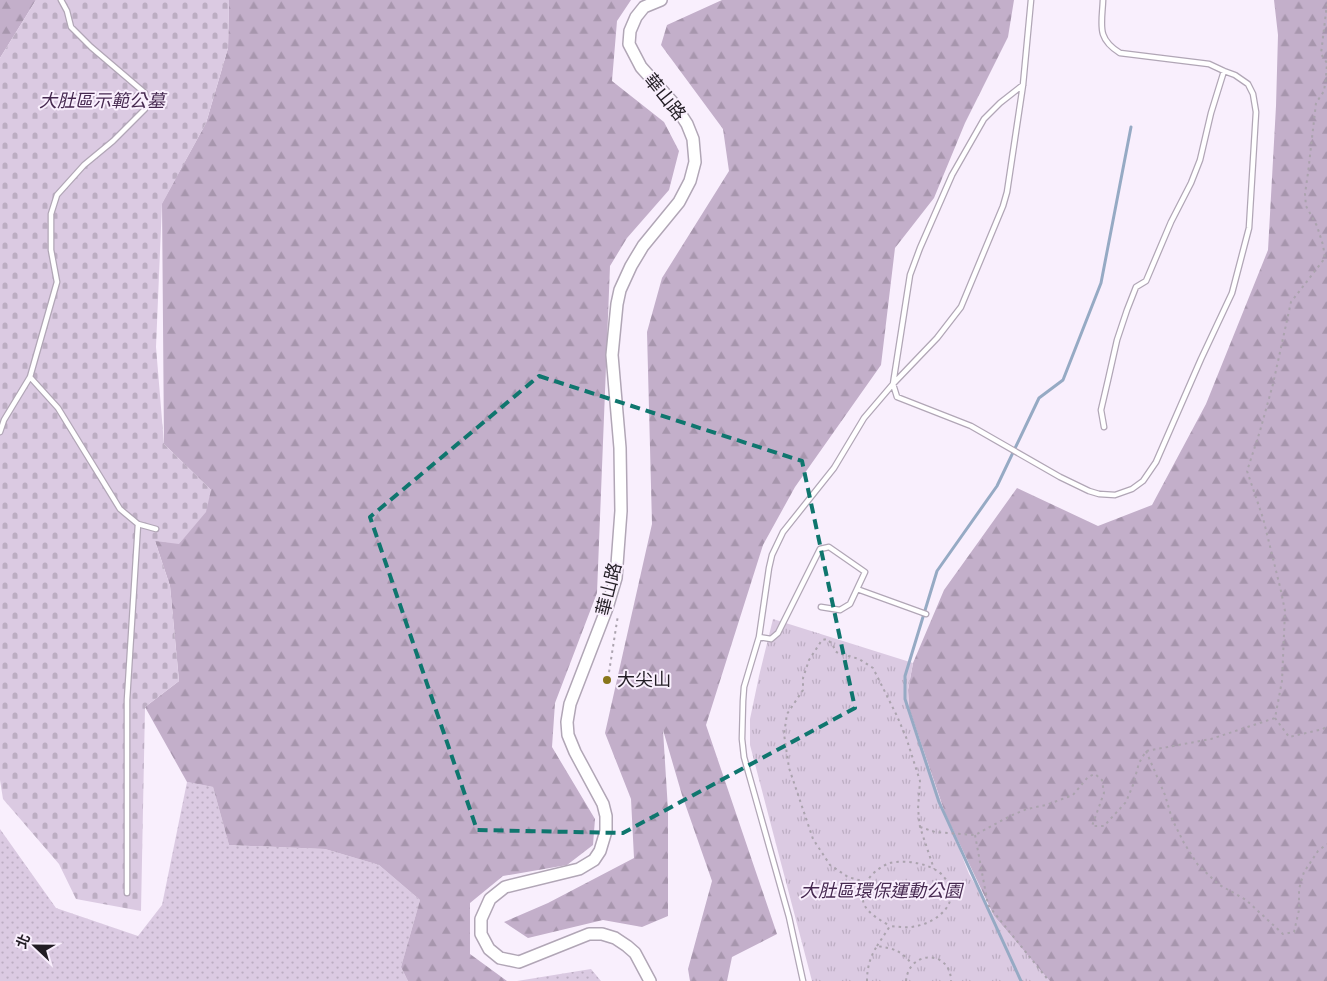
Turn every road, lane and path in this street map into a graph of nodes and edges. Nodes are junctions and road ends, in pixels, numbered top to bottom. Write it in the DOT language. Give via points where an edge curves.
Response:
graph roads {
  1 [pos="61,0"];
  2 [pos="661,0"];
  3 [pos="1031,0"];
  4 [pos="1103,0"];
  5 [pos="1327,4"];
  6 [pos="1326,17"];
  7 [pos="1224,70"];
  8 [pos="1023,85"];
  9 [pos="30,378"];
  10 [pos="893,384"];
  11 [pos="1104,427"];
  12 [pos="0,432"];
  13 [pos="138,524"];
  14 [pos="156,529"];
  15 [pos="857,589"];
  16 [pos="821,607"];
  17 [pos="619,608"];
  18 [pos="926,614"];
  19 [pos="759,637"];
  20 [pos="607,685"];
  21 [pos="1275,718"];
  22 [pos="1327,726"];
  23 [pos="1146,750"];
  24 [pos="920,827"];
  25 [pos="975,835"];
  26 [pos="1327,844"];
  27 [pos="934,869"];
  28 [pos="866,882"];
  29 [pos="127,893"];
  30 [pos="890,926"];
  31 [pos="876,946"];
  32 [pos="912,964"];
  33 [pos="650,981"];
  34 [pos="803,981"];
  35 [pos="867,981"];
  36 [pos="906,981"];
  37 [pos="952,981"];
  38 [pos="1050,981"];
  1 -- 9 [label="lane" via="71,28 145,93 145,109 57,195 51,214 57,282"];
  2 -- 33 [label="street, 華山路" via="644,7 636,17 629,44 641,67 687,124 693,139 695,162 679,202 643,246 620,290 612,355 622,512 616,578 570,704 567,722 575,752 602,804 606,831 594,860 579,869 505,887 490,899 480,919 481,934 489,949 500,958 519,962 589,934 602,934 615,938 635,953"];
  3 -- 8 [label="lane"];
  4 -- 7 [label="lane" via="1103,36 1120,53 1209,64"];
  5 -- 6 [label="path"];
  6 -- 21 [label="path" via="1321,54 1326,63 1326,77 1324,91 1316,103 1305,194 1306,206 1317,226 1325,258 1291,302 1274,384 1247,471 1263,518 1285,611 1282,681"];
  7 -- 10 [label="lane" via="1248,84 1255,103 1249,228 1232,293 1156,462 1143,480 1132,489 1115,495 1099,494 1060,478 971,426 897,397"];
  7 -- 11 [label="lane" via="1200,160 1146,281 1136,287 1126,310 1101,410"];
  8 -- 10 [label="lane" via="1007,192 961,307 937,338"];
  8 -- 10 [label="lane" via="984,119 952,175 920,248 910,275"];
  9 -- 12 [label="lane"];
  9 -- 13 [label="lane" via="58,408 120,509"];
  10 -- 19 [label="lane" via="864,418 834,468 783,532 768,568"];
  13 -- 14 [label="lane"];
  13 -- 29 [label="lane" via="127,700"];
  15 -- 16 [label="lane" via="850,604 840,610"];
  15 -- 18 [label="lane"];
  15 -- 19 [label="lane" via="865,572 830,547 820,549 778,633 771,639"];
  17 -- 20 [label="path"];
  19 -- 34 [label="lane" via="743,694 744,757 789,917"];
  21 -- 22 [label="path" via="1290,737"];
  21 -- 23 [label="path" via="1211,739"];
  23 -- 25 [label="path" via="1126,802 1104,826 1092,826 1104,793 1102,780 1095,774 1073,796 1027,809"];
  23 -- 26 [label="path" via="1172,819 1198,865 1218,884 1246,900 1283,934 1294,932 1304,872 1318,851"];
  24 -- 25 [label="path" via="935,832"];
  24 -- 27 [label="path"];
  24 -- 28 [label="path" via="920,781 906,737 887,694 873,668 859,659 838,653 827,639 822,640 809,660 803,690 787,714 784,734 789,768 813,840 830,865 848,877"];
  25 -- 38 [label="path" via="988,906"];
  27 -- 28 [label="path" via="916,863 889,864"];
  27 -- 30 [label="path" via="950,886 948,908 929,923 916,927"];
  28 -- 30 [label="path" via="864,904"];
  30 -- 31 [label="path"];
  31 -- 32 [label="path" via="902,953"];
  31 -- 35 [label="path" via="870,959"];
  32 -- 36 [label="path"];
  32 -- 37 [label="path" via="919,959 935,958 948,968"];
}
